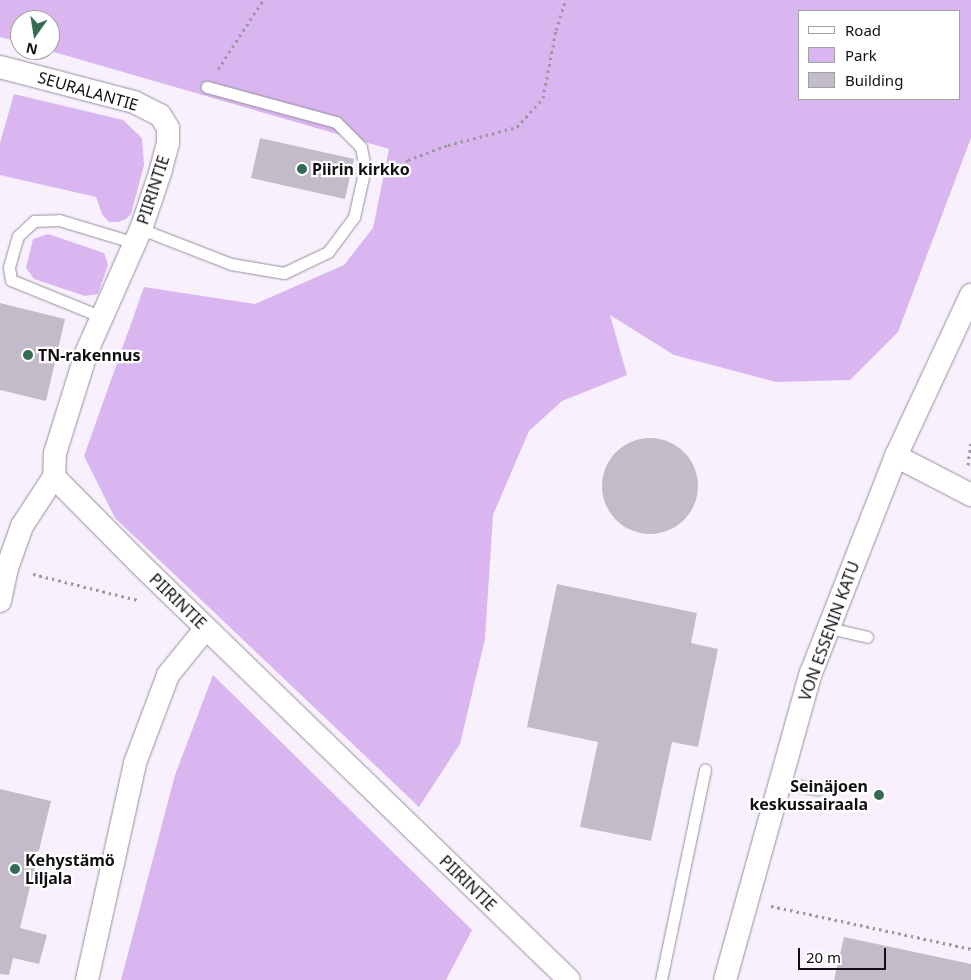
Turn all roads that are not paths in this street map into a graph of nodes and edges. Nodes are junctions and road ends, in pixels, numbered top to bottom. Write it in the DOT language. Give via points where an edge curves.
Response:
graph roads {
  1 [pos="0,67"];
  2 [pos="207,87"];
  3 [pos="168,128"];
  4 [pos="138,236"];
  5 [pos="971,295"];
  6 [pos="102,317"];
  7 [pos="896,456"];
  8 [pos="54,477"];
  9 [pos="971,495"];
  10 [pos="3,567"];
  11 [pos="0,602"];
  12 [pos="206,628"];
  13 [pos="828,628"];
  14 [pos="867,637"];
  15 [pos="705,770"];
  16 [pos="780,782"];
  17 [pos="817,789"];
  18 [pos="87,980"];
  19 [pos="569,980"];
  20 [pos="660,980"];
  21 [pos="725,980"];
  1 -- 3 [label="street, SEURALANTIE" via="134,102 160,115"];
  2 -- 4 [label="lane" via="336,122 361,147 365,168 354,217 328,252 284,273 231,264"];
  3 -- 4 [label="street, PIIRINTIE" via="161,170"];
  4 -- 6 [label="street, PIIRINTIE"];
  4 -- 6 [label="lane" via="59,220 34,220 18,236 9,267 11,280"];
  5 -- 7 [label="street, VON ESSENIN KATU"];
  6 -- 8 [label="street, PIIRINTIE" via="87,351 55,453"];
  7 -- 9 [label="street"];
  7 -- 13 [label="street, VON ESSENIN KATU"];
  8 -- 10 [label="street" via="22,526"];
  8 -- 12 [label="street, PIIRINTIE"];
  10 -- 11 [label="street"];
  12 -- 18 [label="street" via="168,675 135,764"];
  12 -- 19 [label="street, PIIRINTIE"];
  13 -- 14 [label="lane"];
  13 -- 16 [label="street, VON ESSENIN KATU" via="811,674"];
  15 -- 20 [label="lane"];
  16 -- 17 [label="lane"];
  16 -- 21 [label="street, VON ESSENIN KATU"];
}
